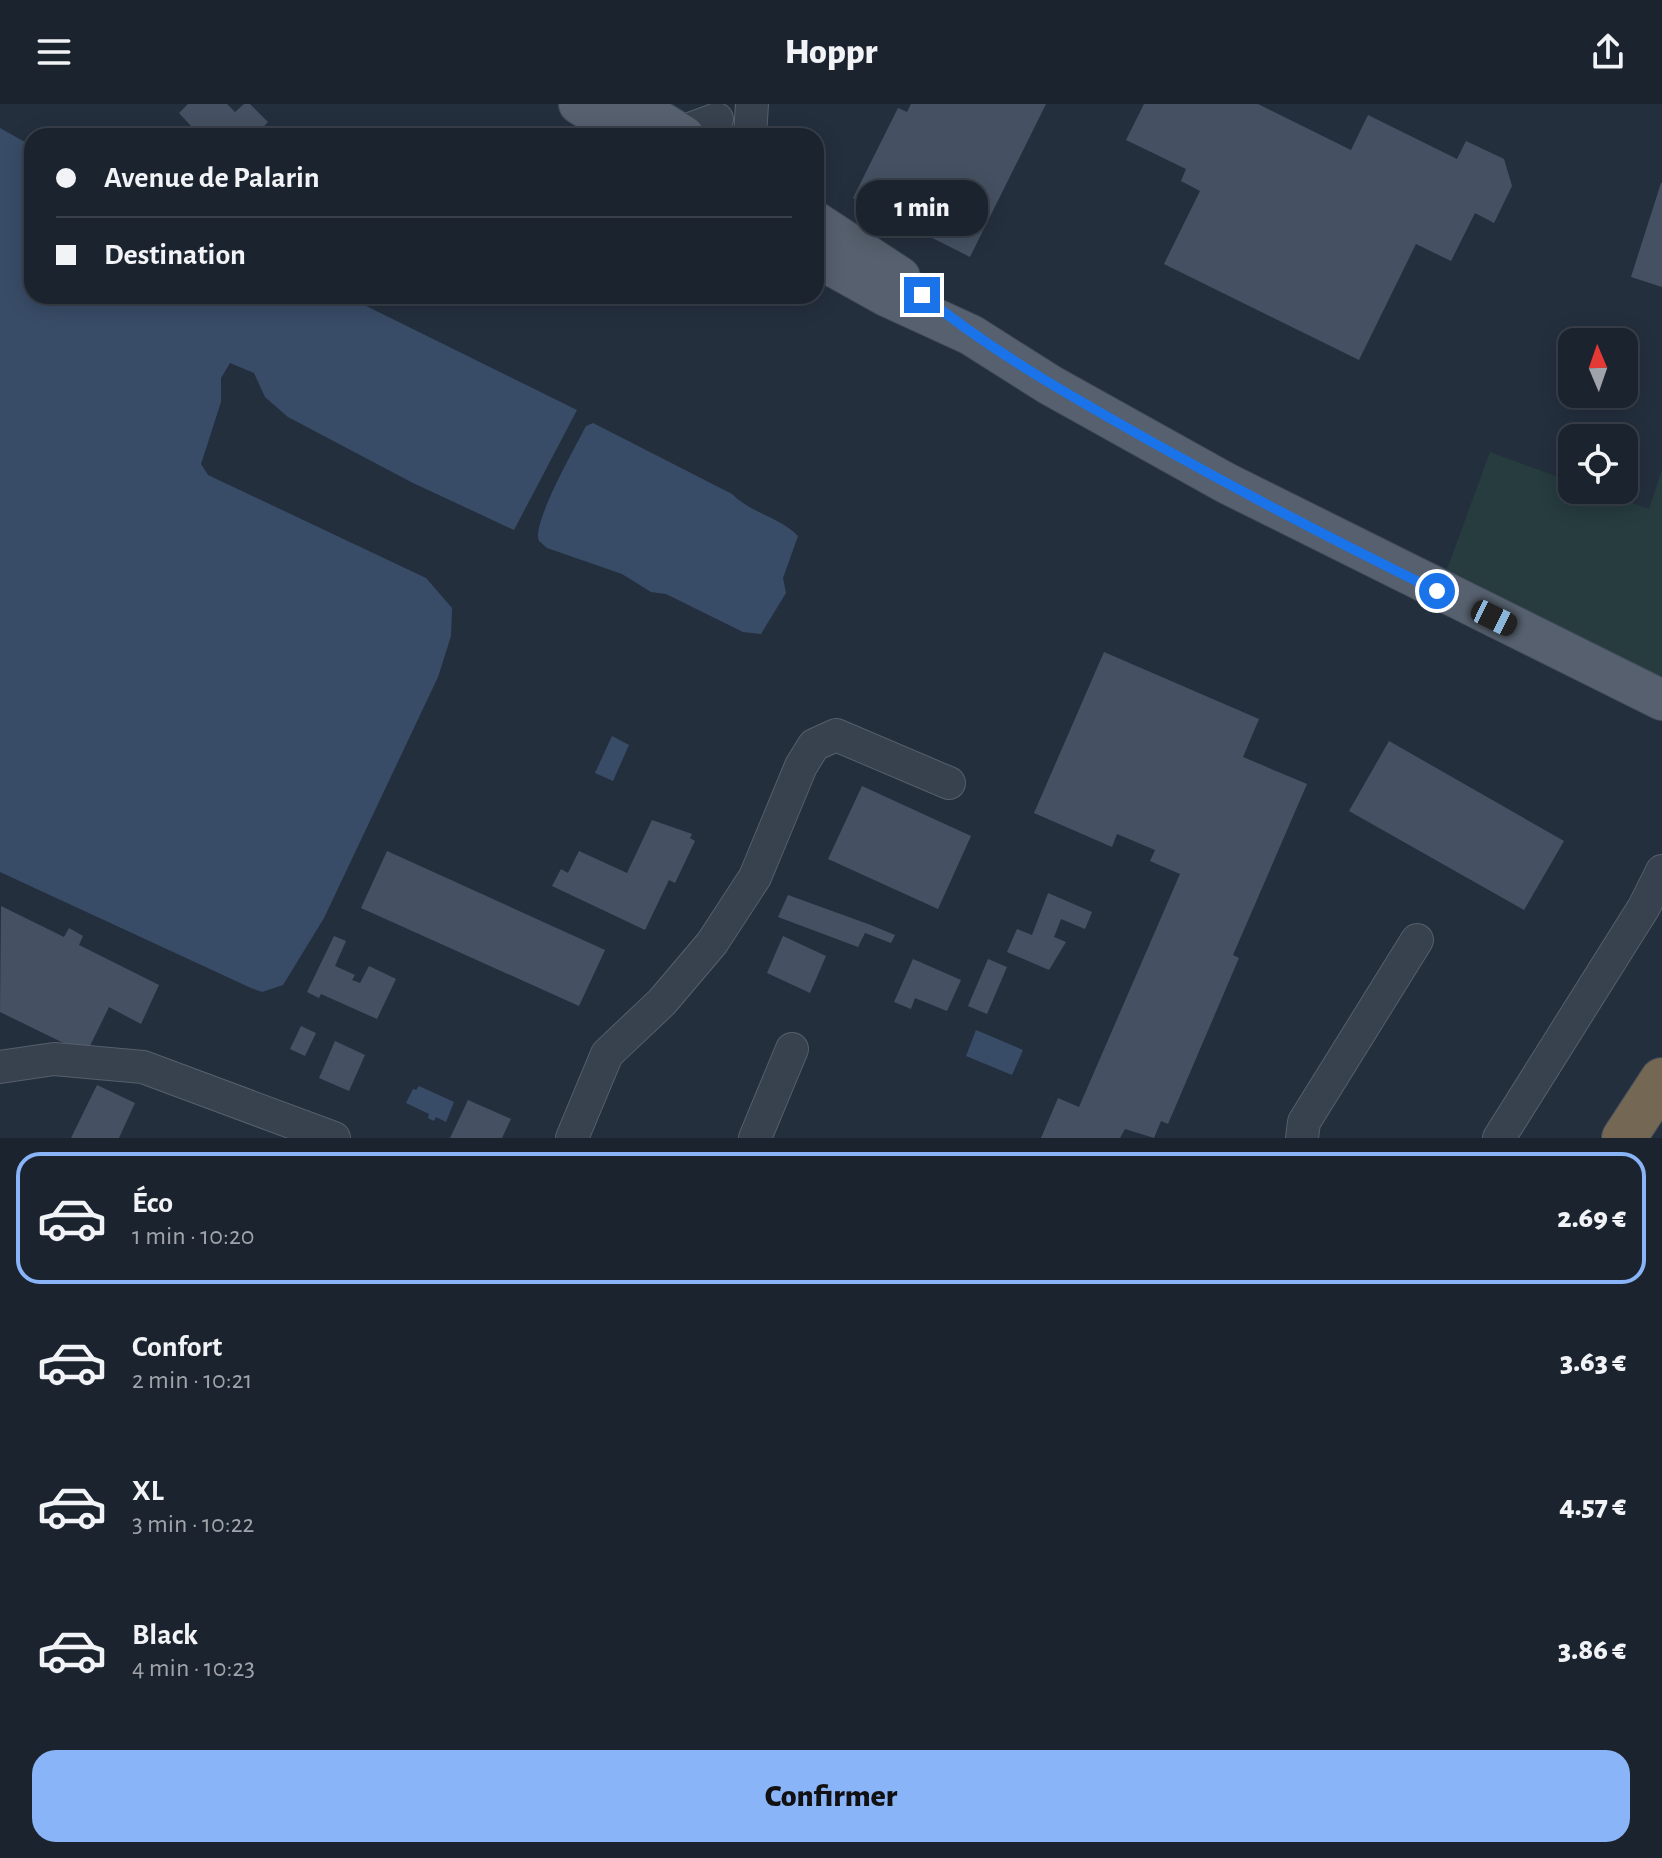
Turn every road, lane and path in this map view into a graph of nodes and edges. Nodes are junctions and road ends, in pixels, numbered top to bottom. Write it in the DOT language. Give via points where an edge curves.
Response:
graph roads {
  1 [pos="579,104"];
  2 [pos="632,104"];
  3 [pos="752,104"];
  4 [pos="704,126"];
  5 [pos="617,128"];
  6 [pos="750,128"];
  7 [pos="824,227"];
  8 [pos="824,261"];
  9 [pos="971,335"];
  10 [pos="1662,700"];
  11 [pos="949,783"];
  12 [pos="1662,871"];
  13 [pos="1417,940"];
  14 [pos="792,1049"];
  15 [pos="0,1067"];
  16 [pos="1662,1080"];
  17 [pos="334,1138"];
  18 [pos="572,1138"];
  19 [pos="755,1138"];
  20 [pos="1302,1138"];
  21 [pos="1499,1138"];
  22 [pos="1624,1138"];
  1 -- 5 [label="main road"];
  2 -- 4 [label="main road"];
  3 -- 6 [label="street"];
  7 -- 9 [label="main road" via="897,275"];
  8 -- 9 [label="main road"];
  9 -- 10 [label="main road" via="1226,483"];
  11 -- 18 [label="street" via="836,735 814,745 755,877 712,943 662,1002 607,1054"];
  12 -- 21 [label="street"];
  13 -- 20 [label="street" via="1304,1122"];
  14 -- 19 [label="street"];
  15 -- 17 [label="street" via="54,1059 143,1067"];
  16 -- 22 [label="highway"];
}
